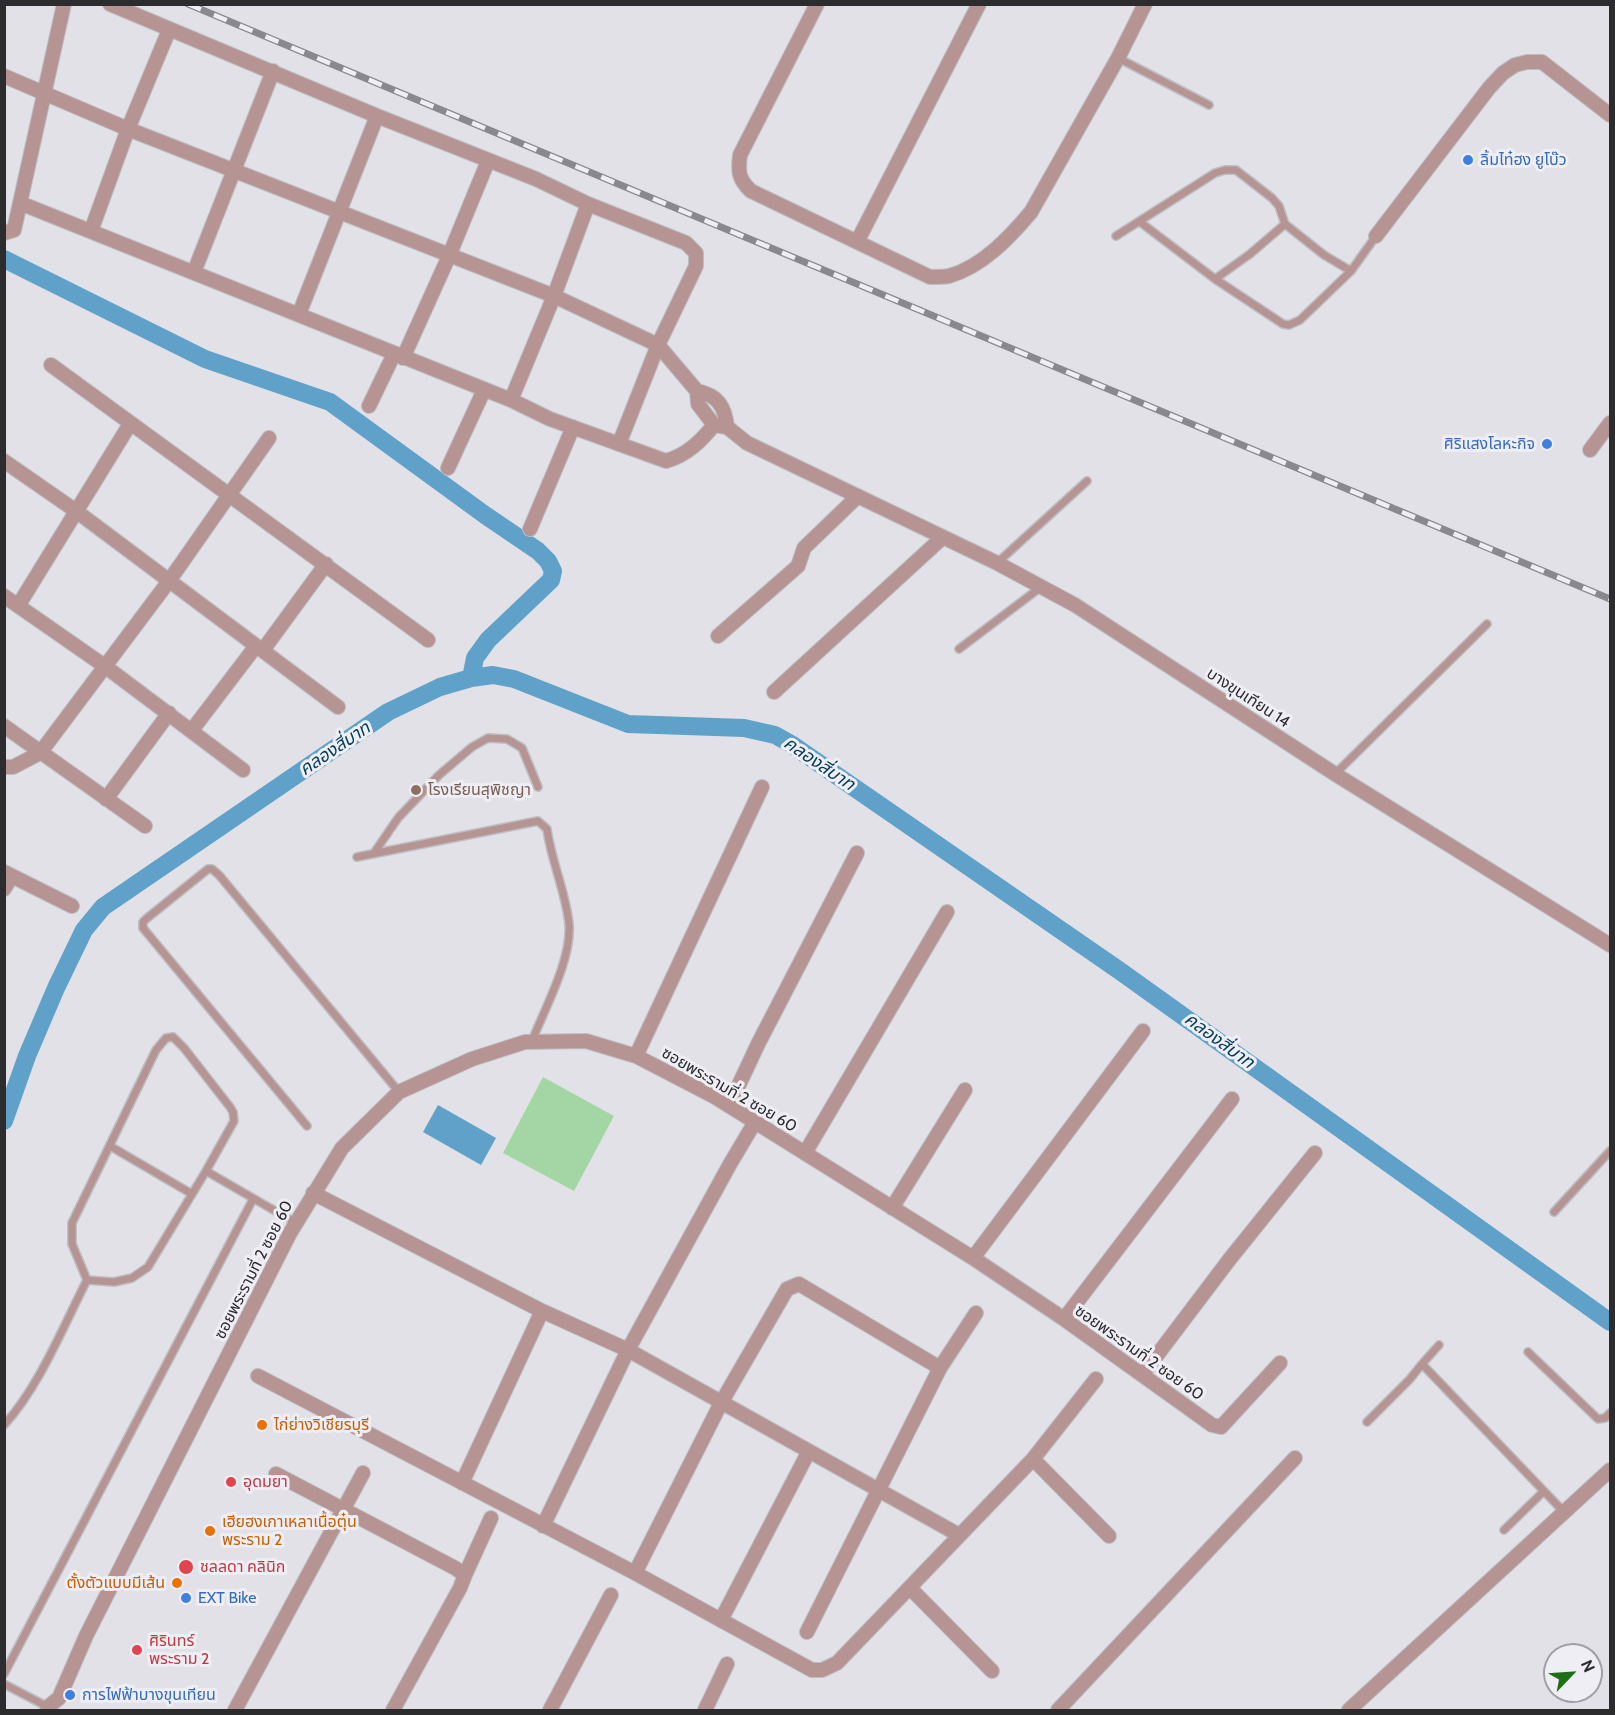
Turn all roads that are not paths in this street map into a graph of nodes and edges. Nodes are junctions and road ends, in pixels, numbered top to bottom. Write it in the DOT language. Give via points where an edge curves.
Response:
graph roads {
  1 [pos="64,4"];
  2 [pos="110,4"];
  3 [pos="817,4"];
  4 [pos="979,4"];
  5 [pos="1145,4"];
  6 [pos="169,30"];
  7 [pos="1118,58"];
  8 [pos="273,71"];
  9 [pos="4,76"];
  10 [pos="45,93"];
  11 [pos="1209,105"];
  12 [pos="1611,115"];
  13 [pos="377,116"];
  14 [pos="128,129"];
  15 [pos="488,161"];
  16 [pos="234,171"];
  17 [pos="20,203"];
  18 [pos="588,204"];
  19 [pos="339,213"];
  20 [pos="1140,222"];
  21 [pos="1285,224"];
  22 [pos="91,231"];
  23 [pos="4,232"];
  24 [pos="1116,236"];
  25 [pos="1376,236"];
  26 [pos="856,242"];
  27 [pos="449,256"];
  28 [pos="1351,271"];
  29 [pos="194,272"];
  30 [pos="1215,279"];
  31 [pos="554,296"];
  32 [pos="299,314"];
  33 [pos="658,345"];
  34 [pos="399,356"];
  35 [pos="51,365"];
  36 [pos="483,390"];
  37 [pos="511,400"];
  38 [pos="369,406"];
  39 [pos="1611,423"];
  40 [pos="130,424"];
  41 [pos="573,427"];
  42 [pos="725,429"];
  43 [pos="269,438"];
  44 [pos="619,444"];
  45 [pos="1590,450"];
  46 [pos="4,461"];
  47 [pos="448,468"];
  48 [pos="1087,482"];
  49 [pos="230,495"];
  50 [pos="858,496"];
  51 [pos="76,511"];
  52 [pos="530,530"];
  53 [pos="942,537"];
  54 [pos="997,563"];
  55 [pos="326,564"];
  56 [pos="169,581"];
  57 [pos="1041,586"];
  58 [pos="4,597"];
  59 [pos="18,606"];
  60 [pos="1487,624"];
  61 [pos="718,636"];
  62 [pos="428,640"];
  63 [pos="259,648"];
  64 [pos="959,650"];
  65 [pos="106,667"];
  66 [pos="774,692"];
  67 [pos="338,707"];
  68 [pos="169,713"];
  69 [pos="4,726"];
  70 [pos="192,730"];
  71 [pos="40,753"];
  72 [pos="4,767"];
  73 [pos="243,770"];
  74 [pos="1335,774"];
  75 [pos="538,787"];
  76 [pos="762,788"];
  77 [pos="106,799"];
  78 [pos="145,826"];
  79 [pos="374,853"];
  80 [pos="857,853"];
  81 [pos="357,857"];
  82 [pos="8,874"];
  83 [pos="4,889"];
  84 [pos="72,906"];
  85 [pos="947,912"];
  86 [pos="1611,945"];
  87 [pos="1143,1031"];
  88 [pos="532,1041"];
  89 [pos="636,1056"];
  90 [pos="965,1090"];
  91 [pos="399,1092"];
  92 [pos="1232,1099"];
  93 [pos="729,1106"];
  94 [pos="755,1122"];
  95 [pos="307,1126"];
  96 [pos="110,1146"];
  97 [pos="1611,1151"];
  98 [pos="805,1153"];
  99 [pos="1315,1153"];
  100 [pos="206,1171"];
  101 [pos="313,1193"];
  102 [pos="192,1194"];
  103 [pos="253,1199"];
  104 [pos="892,1208"];
  105 [pos="1554,1212"];
  106 [pos="296,1223"];
  107 [pos="973,1258"];
  108 [pos="87,1280"];
  109 [pos="542,1311"];
  110 [pos="976,1313"];
  111 [pos="1064,1319"];
  112 [pos="1439,1345"];
  113 [pos="628,1350"];
  114 [pos="1528,1352"];
  115 [pos="1280,1363"];
  116 [pos="1422,1364"];
  117 [pos="940,1368"];
  118 [pos="1142,1375"];
  119 [pos="258,1376"];
  120 [pos="1096,1379"];
  121 [pos="721,1403"];
  122 [pos="1611,1413"];
  123 [pos="1367,1422"];
  124 [pos="4,1425"];
  125 [pos="810,1451"];
  126 [pos="1295,1458"];
  127 [pos="1033,1459"];
  128 [pos="1611,1470"];
  129 [pos="363,1473"];
  130 [pos="276,1474"];
  131 [pos="462,1483"];
  132 [pos="878,1490"];
  133 [pos="1543,1492"];
  134 [pos="345,1510"];
  135 [pos="1564,1512"];
  136 [pos="491,1518"];
  137 [pos="543,1526"];
  138 [pos="1504,1530"];
  139 [pos="958,1535"];
  140 [pos="1109,1536"];
  141 [pos="635,1573"];
  142 [pos="465,1575"];
  143 [pos="910,1588"];
  144 [pos="611,1594"];
  145 [pos="721,1620"];
  146 [pos="807,1632"];
  147 [pos="727,1664"];
  148 [pos="992,1671"];
  149 [pos="4,1674"];
  150 [pos="4,1684"];
  151 [pos="54,1707"];
  152 [pos="235,1710"];
  153 [pos="393,1710"];
  154 [pos="550,1710"];
  155 [pos="705,1710"];
  156 [pos="1058,1710"];
  157 [pos="1349,1710"];
  1 -- 10 [label="street"];
  2 -- 6 [label="street"];
  3 -- 26 [label="street" via="740,155 738,170 741,182 751,191"];
  4 -- 26 [label="street"];
  5 -- 7 [label="street"];
  6 -- 8 [label="street"];
  6 -- 14 [label="street"];
  7 -- 11 [label="lane"];
  7 -- 26 [label="street" via="1030,212 997,247 972,266 948,276 930,277"];
  8 -- 13 [label="street"];
  8 -- 16 [label="street"];
  9 -- 10 [label="street"];
  10 -- 14 [label="street"];
  10 -- 17 [label="street"];
  12 -- 25 [label="street" via="1542,62 1515,65 1489,88"];
  13 -- 15 [label="street"];
  13 -- 19 [label="street"];
  14 -- 16 [label="street"];
  14 -- 22 [label="street"];
  15 -- 18 [label="street"];
  15 -- 27 [label="street"];
  16 -- 19 [label="street"];
  16 -- 29 [label="street"];
  17 -- 22 [label="street"];
  17 -- 23 [label="street" via="14,230"];
  18 -- 31 [label="street"];
  18 -- 33 [label="street" via="686,243 696,253 696,266"];
  19 -- 27 [label="street"];
  19 -- 32 [label="street"];
  20 -- 21 [label="lane" via="1215,173 1236,170 1272,198"];
  20 -- 24 [label="lane"];
  20 -- 30 [label="lane"];
  21 -- 28 [label="lane"];
  21 -- 30 [label="lane"];
  22 -- 29 [label="street"];
  25 -- 28 [label="lane"];
  27 -- 31 [label="street"];
  27 -- 34 [label="street"];
  28 -- 30 [label="lane" via="1300,320 1289,325"];
  29 -- 32 [label="street"];
  31 -- 33 [label="street"];
  31 -- 37 [label="street"];
  32 -- 34 [label="street"];
  33 -- 42 [label="street" via="697,391 698,404"];
  33 -- 44 [label="street"];
  34 -- 36 [label="street"];
  34 -- 38 [label="street"];
  35 -- 40 [label="street"];
  36 -- 37 [label="street"];
  36 -- 47 [label="street"];
  37 -- 41 [label="street"];
  39 -- 45 [label="street"];
  40 -- 49 [label="street"];
  40 -- 51 [label="street"];
  41 -- 44 [label="street"];
  41 -- 52 [label="street"];
  42 -- 44 [label="street" via="666,461"];
  42 -- 50 [label="street, บางขุนเทียน 14"];
  43 -- 49 [label="street"];
  46 -- 51 [label="street"];
  48 -- 54 [label="lane"];
  49 -- 55 [label="street"];
  49 -- 56 [label="street"];
  50 -- 53 [label="street, บางขุนเทียน 14"];
  50 -- 61 [label="street" via="804,548 798,566"];
  51 -- 56 [label="street"];
  51 -- 59 [label="street"];
  53 -- 54 [label="street, บางขุนเทียน 14"];
  53 -- 66 [label="street"];
  54 -- 57 [label="street, บางขุนเทียน 14"];
  55 -- 62 [label="street"];
  55 -- 63 [label="street"];
  56 -- 63 [label="street"];
  56 -- 65 [label="street"];
  57 -- 64 [label="lane"];
  57 -- 74 [label="street, บางขุนเทียน 14"];
  58 -- 59 [label="street"];
  59 -- 65 [label="street"];
  60 -- 74 [label="lane"];
  63 -- 67 [label="street"];
  63 -- 70 [label="street"];
  65 -- 68 [label="street"];
  65 -- 71 [label="street"];
  68 -- 70 [label="street"];
  68 -- 77 [label="street"];
  69 -- 71 [label="street"];
  70 -- 73 [label="street"];
  71 -- 72 [label="street" via="13,767"];
  71 -- 77 [label="street"];
  74 -- 86 [label="street, บางขุนเทียน 14"];
  75 -- 79 [label="lane" via="522,748 507,739 488,738 439,775 398,818"];
  76 -- 89 [label="street"];
  77 -- 78 [label="street"];
  79 -- 81 [label="lane"];
  79 -- 88 [label="lane" via="538,821 544,825 569,923 569,942"];
  80 -- 93 [label="street"];
  82 -- 83 [label="street"];
  82 -- 84 [label="street"];
  85 -- 98 [label="street"];
  87 -- 107 [label="street"];
  88 -- 89 [label="street, ซอยพระรามที่ 2 ซอย 60" via="586,1041"];
  88 -- 91 [label="street, ซอยพระรามที่ 2 ซอย 60" via="472,1059"];
  89 -- 93 [label="street, ซอยพระรามที่ 2 ซอย 60"];
  90 -- 104 [label="street"];
  91 -- 95 [label="lane" via="219,875 208,870 142,925"];
  91 -- 101 [label="street, ซอยพระรามที่ 2 ซอย 60" via="342,1148"];
  92 -- 111 [label="street"];
  93 -- 94 [label="street, ซอยพระรามที่ 2 ซอย 60"];
  94 -- 98 [label="street, ซอยพระรามที่ 2 ซอย 60"];
  94 -- 113 [label="street"];
  96 -- 100 [label="lane" via="156,1050 163,1040 173,1037 233,1112 232,1125"];
  96 -- 102 [label="lane"];
  96 -- 108 [label="lane" via="72,1223 72,1244"];
  97 -- 105 [label="lane"];
  98 -- 104 [label="street, ซอยพระรามที่ 2 ซอย 60"];
  99 -- 118 [label="street"];
  100 -- 102 [label="lane"];
  100 -- 103 [label="lane"];
  101 -- 106 [label="street, ซอยพระรามที่ 2 ซอย 60"];
  101 -- 109 [label="street"];
  102 -- 108 [label="lane" via="147,1267 132,1278 114,1282"];
  103 -- 106 [label="lane"];
  103 -- 149 [label="lane"];
  104 -- 107 [label="street, ซอยพระรามที่ 2 ซอย 60"];
  106 -- 151 [label="street, ซอยพระรามที่ 2 ซอย 60" via="86,1636"];
  107 -- 111 [label="street, ซอยพระรามที่ 2 ซอย 60"];
  108 -- 124 [label="lane" via="32,1386"];
  109 -- 113 [label="street"];
  109 -- 131 [label="street"];
  110 -- 117 [label="street"];
  111 -- 118 [label="street, ซอยพระรามที่ 2 ซอย 60"];
  112 -- 116 [label="lane"];
  113 -- 121 [label="street"];
  113 -- 137 [label="street"];
  114 -- 122 [label="lane" via="1598,1419"];
  115 -- 118 [label="street, ซอยพระรามที่ 2 ซอย 60" via="1221,1427 1212,1425"];
  116 -- 123 [label="lane"];
  116 -- 133 [label="lane"];
  117 -- 121 [label="street" via="795,1285 787,1289"];
  117 -- 132 [label="street"];
  119 -- 131 [label="street"];
  120 -- 127 [label="street"];
  121 -- 125 [label="street"];
  121 -- 141 [label="street"];
  125 -- 132 [label="street"];
  125 -- 145 [label="street"];
  126 -- 156 [label="street"];
  127 -- 139 [label="street"];
  127 -- 140 [label="street"];
  128 -- 135 [label="street"];
  129 -- 134 [label="street"];
  130 -- 134 [label="street"];
  131 -- 137 [label="street"];
  132 -- 139 [label="street"];
  132 -- 146 [label="street"];
  133 -- 135 [label="lane"];
  133 -- 138 [label="lane"];
  134 -- 142 [label="street"];
  134 -- 152 [label="street"];
  135 -- 157 [label="street"];
  136 -- 142 [label="street"];
  137 -- 141 [label="street"];
  139 -- 143 [label="street"];
  141 -- 145 [label="street"];
  142 -- 153 [label="street"];
  143 -- 145 [label="street" via="837,1663 822,1671 812,1670"];
  143 -- 148 [label="street"];
  144 -- 154 [label="street"];
  147 -- 155 [label="street"];
  150 -- 151 [label="lane"];
}
